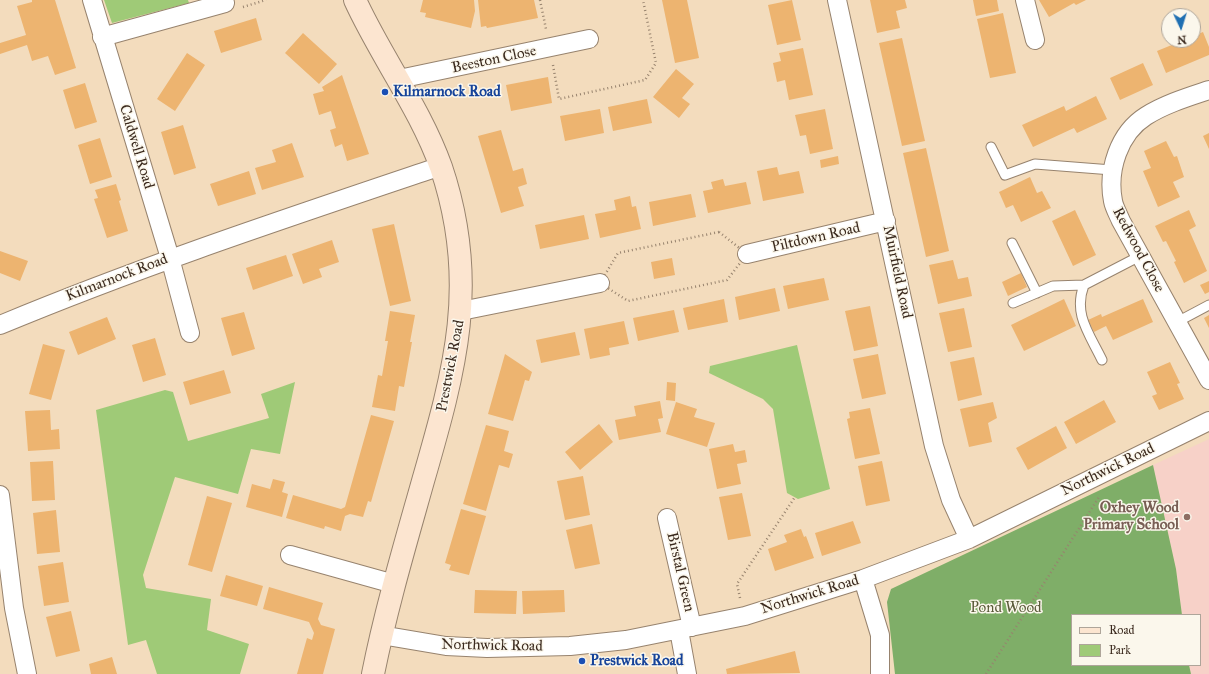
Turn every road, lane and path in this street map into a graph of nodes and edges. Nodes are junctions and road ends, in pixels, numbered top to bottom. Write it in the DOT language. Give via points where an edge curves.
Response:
graph roads {
  1 [pos="92,0"];
  2 [pos="224,0"];
  3 [pos="355,0"];
  4 [pos="540,0"];
  5 [pos="643,0"];
  6 [pos="837,0"];
  7 [pos="1025,0"];
  8 [pos="102,37"];
  9 [pos="589,39"];
  10 [pos="1035,40"];
  11 [pos="550,48"];
  12 [pos="399,80"];
  13 [pos="1209,90"];
  14 [pos="991,147"];
  15 [pos="441,166"];
  16 [pos="1112,170"];
  17 [pos="886,221"];
  18 [pos="1012,244"];
  19 [pos="747,254"];
  20 [pos="1140,256"];
  21 [pos="170,258"];
  22 [pos="600,283"];
  23 [pos="1084,284"];
  24 [pos="1037,293"];
  25 [pos="1013,303"];
  26 [pos="1209,305"];
  27 [pos="461,311"];
  28 [pos="1177,322"];
  29 [pos="0,325"];
  30 [pos="190,333"];
  31 [pos="1102,360"];
  32 [pos="1209,380"];
  33 [pos="1209,421"];
  34 [pos="0,495"];
  35 [pos="1100,496"];
  36 [pos="795,497"];
  37 [pos="667,518"];
  38 [pos="969,539"];
  39 [pos="290,555"];
  40 [pos="863,579"];
  41 [pos="394,584"];
  42 [pos="745,616"];
  43 [pos="685,628"];
  44 [pos="380,635"];
  45 [pos="28,674"];
  46 [pos="373,674"];
  47 [pos="687,674"];
  48 [pos="880,674"];
  49 [pos="986,674"];
  1 -- 8 [label="street, Caldwell Road"];
  2 -- 8 [label="street" via="225,3"];
  3 -- 12 [label="main road, Prestwick Road"];
  4 -- 11 [label="path"];
  5 -- 11 [label="path" via="656,64 645,80 559,99"];
  6 -- 17 [label="street, Muirfield Road"];
  7 -- 10 [label="street"];
  8 -- 21 [label="street, Caldwell Road"];
  9 -- 11 [label="street, Beeston Close"];
  11 -- 12 [label="street, Beeston Close"];
  12 -- 15 [label="main road, Prestwick Road" via="422,122"];
  13 -- 16 [label="street, Redwood Close" via="1164,106 1145,116 1122,143"];
  14 -- 16 [label="lane" via="1005,175 1035,164"];
  15 -- 21 [label="street, Kilmarnock Road"];
  15 -- 27 [label="main road, Prestwick Road" via="460,250"];
  16 -- 20 [label="street, Redwood Close" via="1113,202"];
  17 -- 19 [label="street, Piltdown Road"];
  17 -- 38 [label="street, Muirfield Road" via="934,446 951,500"];
  18 -- 24 [label="lane"];
  19 -- 22 [label="path" via="727,280 628,301"];
  19 -- 22 [label="path" via="719,232 618,252"];
  20 -- 23 [label="lane"];
  20 -- 28 [label="street, Redwood Close"];
  21 -- 29 [label="street, Kilmarnock Road"];
  21 -- 30 [label="street, Caldwell Road"];
  22 -- 27 [label="street"];
  23 -- 24 [label="lane" via="1053,286"];
  23 -- 31 [label="lane" via="1080,297 1080,317"];
  24 -- 25 [label="lane"];
  26 -- 28 [label="lane"];
  27 -- 41 [label="main road, Prestwick Road" via="448,395"];
  28 -- 32 [label="street, Redwood Close"];
  33 -- 38 [label="street, Northwick Road"];
  34 -- 45 [label="street" via="14,608"];
  35 -- 49 [label="path"];
  36 -- 42 [label="path" via="737,584"];
  37 -- 43 [label="street, Birstal Green"];
  38 -- 40 [label="street, Northwick Road"];
  39 -- 41 [label="street"];
  40 -- 42 [label="street, Northwick Road"];
  40 -- 48 [label="street" via="880,636"];
  41 -- 44 [label="main road, Prestwick Road"];
  42 -- 43 [label="street, Northwick Road"];
  43 -- 44 [label="street, Northwick Road" via="626,640 522,648 446,646"];
  43 -- 47 [label="street, Birstal Green"];
  44 -- 46 [label="main road, Prestwick Road"];
}
